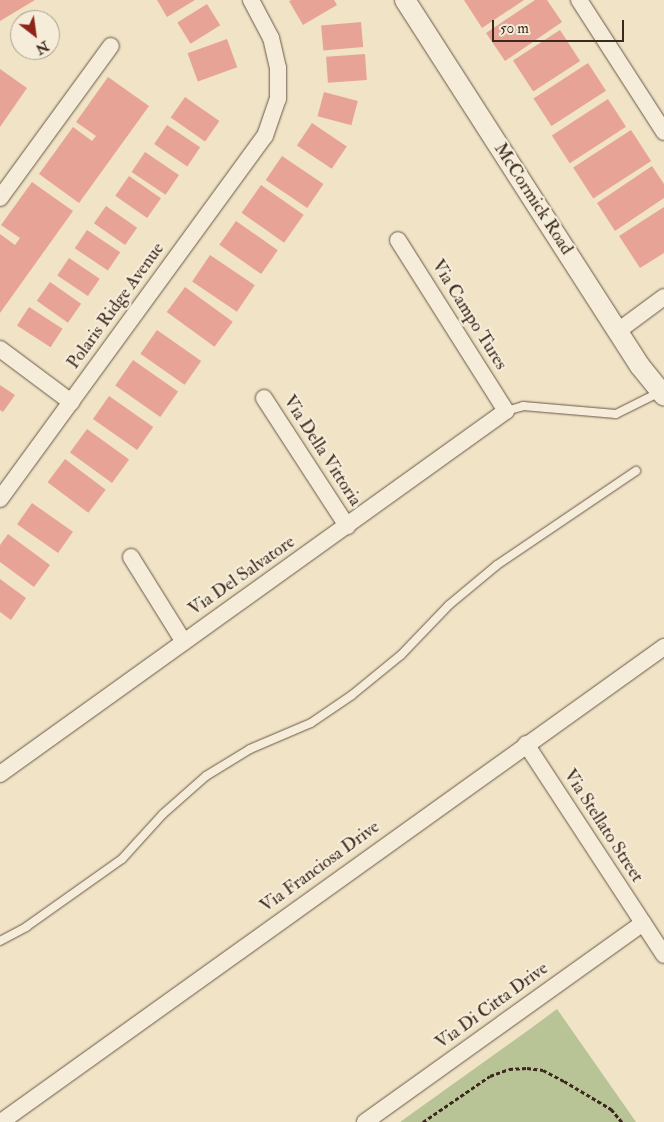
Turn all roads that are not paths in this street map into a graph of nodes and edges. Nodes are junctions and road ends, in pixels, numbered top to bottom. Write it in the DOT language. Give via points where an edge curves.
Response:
graph roads {
  1 [pos="252,0"];
  2 [pos="405,0"];
  3 [pos="578,0"];
  4 [pos="111,46"];
  5 [pos="664,132"];
  6 [pos="0,198"];
  7 [pos="398,240"];
  8 [pos="664,297"];
  9 [pos="618,331"];
  10 [pos="0,350"];
  11 [pos="662,394"];
  12 [pos="264,398"];
  13 [pos="71,402"];
  14 [pos="506,411"];
  15 [pos="636,471"];
  16 [pos="0,499"];
  17 [pos="347,526"];
  18 [pos="131,557"];
  19 [pos="184,642"];
  20 [pos="664,647"];
  21 [pos="526,744"];
  22 [pos="0,774"];
  23 [pos="643,923"];
  24 [pos="0,940"];
  25 [pos="664,955"];
  26 [pos="1,1122"];
  27 [pos="365,1122"];
  1 -- 13 [label="street, Polaris Ridge Avenue" via="272,38 278,68 278,100 265,136"];
  2 -- 9 [label="street, McCormick Road"];
  3 -- 5 [label="street"];
  4 -- 6 [label="street"];
  7 -- 14 [label="street, Via Campo Tures"];
  8 -- 9 [label="street"];
  9 -- 11 [label="street, McCormick Road"];
  10 -- 13 [label="street"];
  11 -- 14 [label="lane" via="616,414 523,406"];
  12 -- 17 [label="street, Via Della Vittoria"];
  13 -- 16 [label="street, Polaris Ridge Avenue"];
  14 -- 17 [label="street, Via Del Salvatore"];
  15 -- 24 [label="lane" via="497,565 449,605 401,655 352,695 311,723 250,748 206,776 163,814 122,859 26,927"];
  17 -- 19 [label="street, Via Del Salvatore"];
  18 -- 19 [label="street"];
  19 -- 22 [label="street, Via Del Salvatore"];
  20 -- 21 [label="street, Via Franciosa Drive"];
  21 -- 23 [label="street, Via Stellato Street"];
  21 -- 26 [label="street, Via Franciosa Drive"];
  23 -- 25 [label="street, Via Stellato Street"];
  23 -- 27 [label="street, Via Di Citta Drive"];
}
